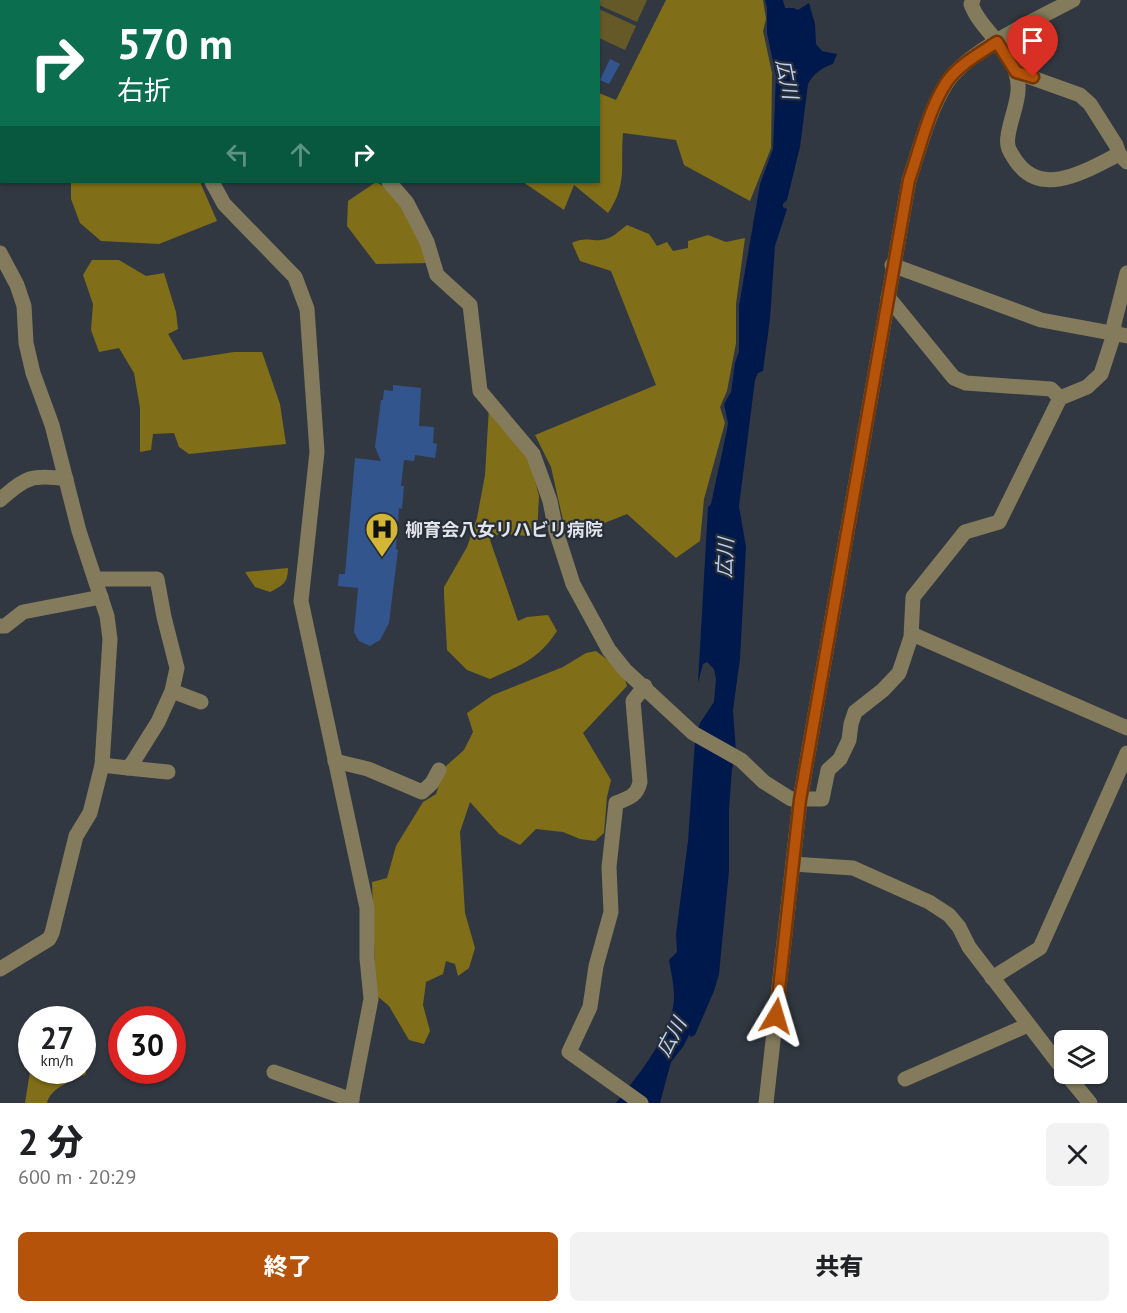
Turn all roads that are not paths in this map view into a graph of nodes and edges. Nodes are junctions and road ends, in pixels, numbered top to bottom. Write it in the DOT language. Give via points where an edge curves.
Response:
graph roads {
  1 [pos="972,0"];
  2 [pos="1072,0"];
  3 [pos="997,42"];
  4 [pos="1016,72"];
  5 [pos="1123,158"];
  6 [pos="213,183"];
  7 [pos="390,183"];
  8 [pos="0,253"];
  9 [pos="892,265"];
  10 [pos="1127,273"];
  11 [pos="888,297"];
  12 [pos="1121,335"];
  13 [pos="1060,398"];
  14 [pos="66,479"];
  15 [pos="0,501"];
  16 [pos="95,579"];
  17 [pos="101,597"];
  18 [pos="0,626"];
  19 [pos="912,634"];
  20 [pos="645,686"];
  21 [pos="172,690"];
  22 [pos="201,702"];
  23 [pos="1127,728"];
  24 [pos="1127,753"];
  25 [pos="335,761"];
  26 [pos="102,765"];
  27 [pos="128,768"];
  28 [pos="439,770"];
  29 [pos="168,772"];
  30 [pos="800,800"];
  31 [pos="793,864"];
  32 [pos="57,914"];
  33 [pos="72,920"];
  34 [pos="0,969"];
  35 [pos="992,978"];
  36 [pos="1028,1025"];
  37 [pos="1054,1058"];
  38 [pos="274,1072"];
  39 [pos="905,1079"];
  40 [pos="1075,1084"];
  41 [pos="352,1102"];
  42 [pos="641,1103"];
  43 [pos="766,1103"];
  44 [pos="1090,1103"];
  1 -- 3 [label="street" via="975,15"];
  2 -- 3 [label="street"];
  3 -- 4 [label="street"];
  3 -- 9 [label="street" via="965,63 946,83 909,180"];
  4 -- 5 [label="street" via="1080,95 1090,104"];
  4 -- 5 [label="street" via="1019,93 1008,149 1037,180 1056,181"];
  6 -- 25 [label="street" via="224,204 296,277 307,309 317,452 301,601"];
  7 -- 20 [label="street" via="407,203 427,242 437,275 470,305 480,392 533,454 573,585 609,650"];
  8 -- 14 [label="street" via="24,306 33,374"];
  9 -- 11 [label="street"];
  9 -- 12 [label="street" via="1041,320"];
  10 -- 12 [label="street" via="1114,324"];
  11 -- 13 [label="street" via="954,378 966,383 1051,389"];
  11 -- 30 [label="street"];
  12 -- 13 [label="street" via="1101,374 1088,387"];
  13 -- 19 [label="street" via="999,522 965,532 913,597"];
  14 -- 15 [label="street" via="39,475"];
  14 -- 16 [label="street"];
  16 -- 17 [label="street"];
  16 -- 21 [label="street" via="157,579 177,668"];
  17 -- 18 [label="street" via="23,612"];
  17 -- 26 [label="street" via="110,639"];
  19 -- 23 [label="street"];
  19 -- 30 [label="street" via="899,673 855,712 849,740 840,759 828,770 822,799"];
  20 -- 30 [label="street" via="693,733 741,760 764,782 791,799"];
  20 -- 42 [label="street" via="633,701 640,782 631,798 616,803 609,867 612,912 596,966 590,1007 569,1052"];
  21 -- 22 [label="street"];
  21 -- 27 [label="street" via="158,722"];
  24 -- 35 [label="street" via="1040,948"];
  25 -- 28 [label="street" via="368,769 422,792"];
  25 -- 41 [label="street" via="367,908 371,999"];
  26 -- 27 [label="street"];
  26 -- 32 [label="street" via="90,813 76,836"];
  27 -- 29 [label="street"];
  30 -- 31 [label="street"];
  31 -- 35 [label="street" via="853,868 929,902 959,927"];
  31 -- 43 [label="street"];
  32 -- 33 [label="street"];
  32 -- 34 [label="street" via="49,939"];
  35 -- 36 [label="street"];
  36 -- 37 [label="street"];
  36 -- 39 [label="street"];
  38 -- 41 [label="street"];
  40 -- 44 [label="street"];
}
